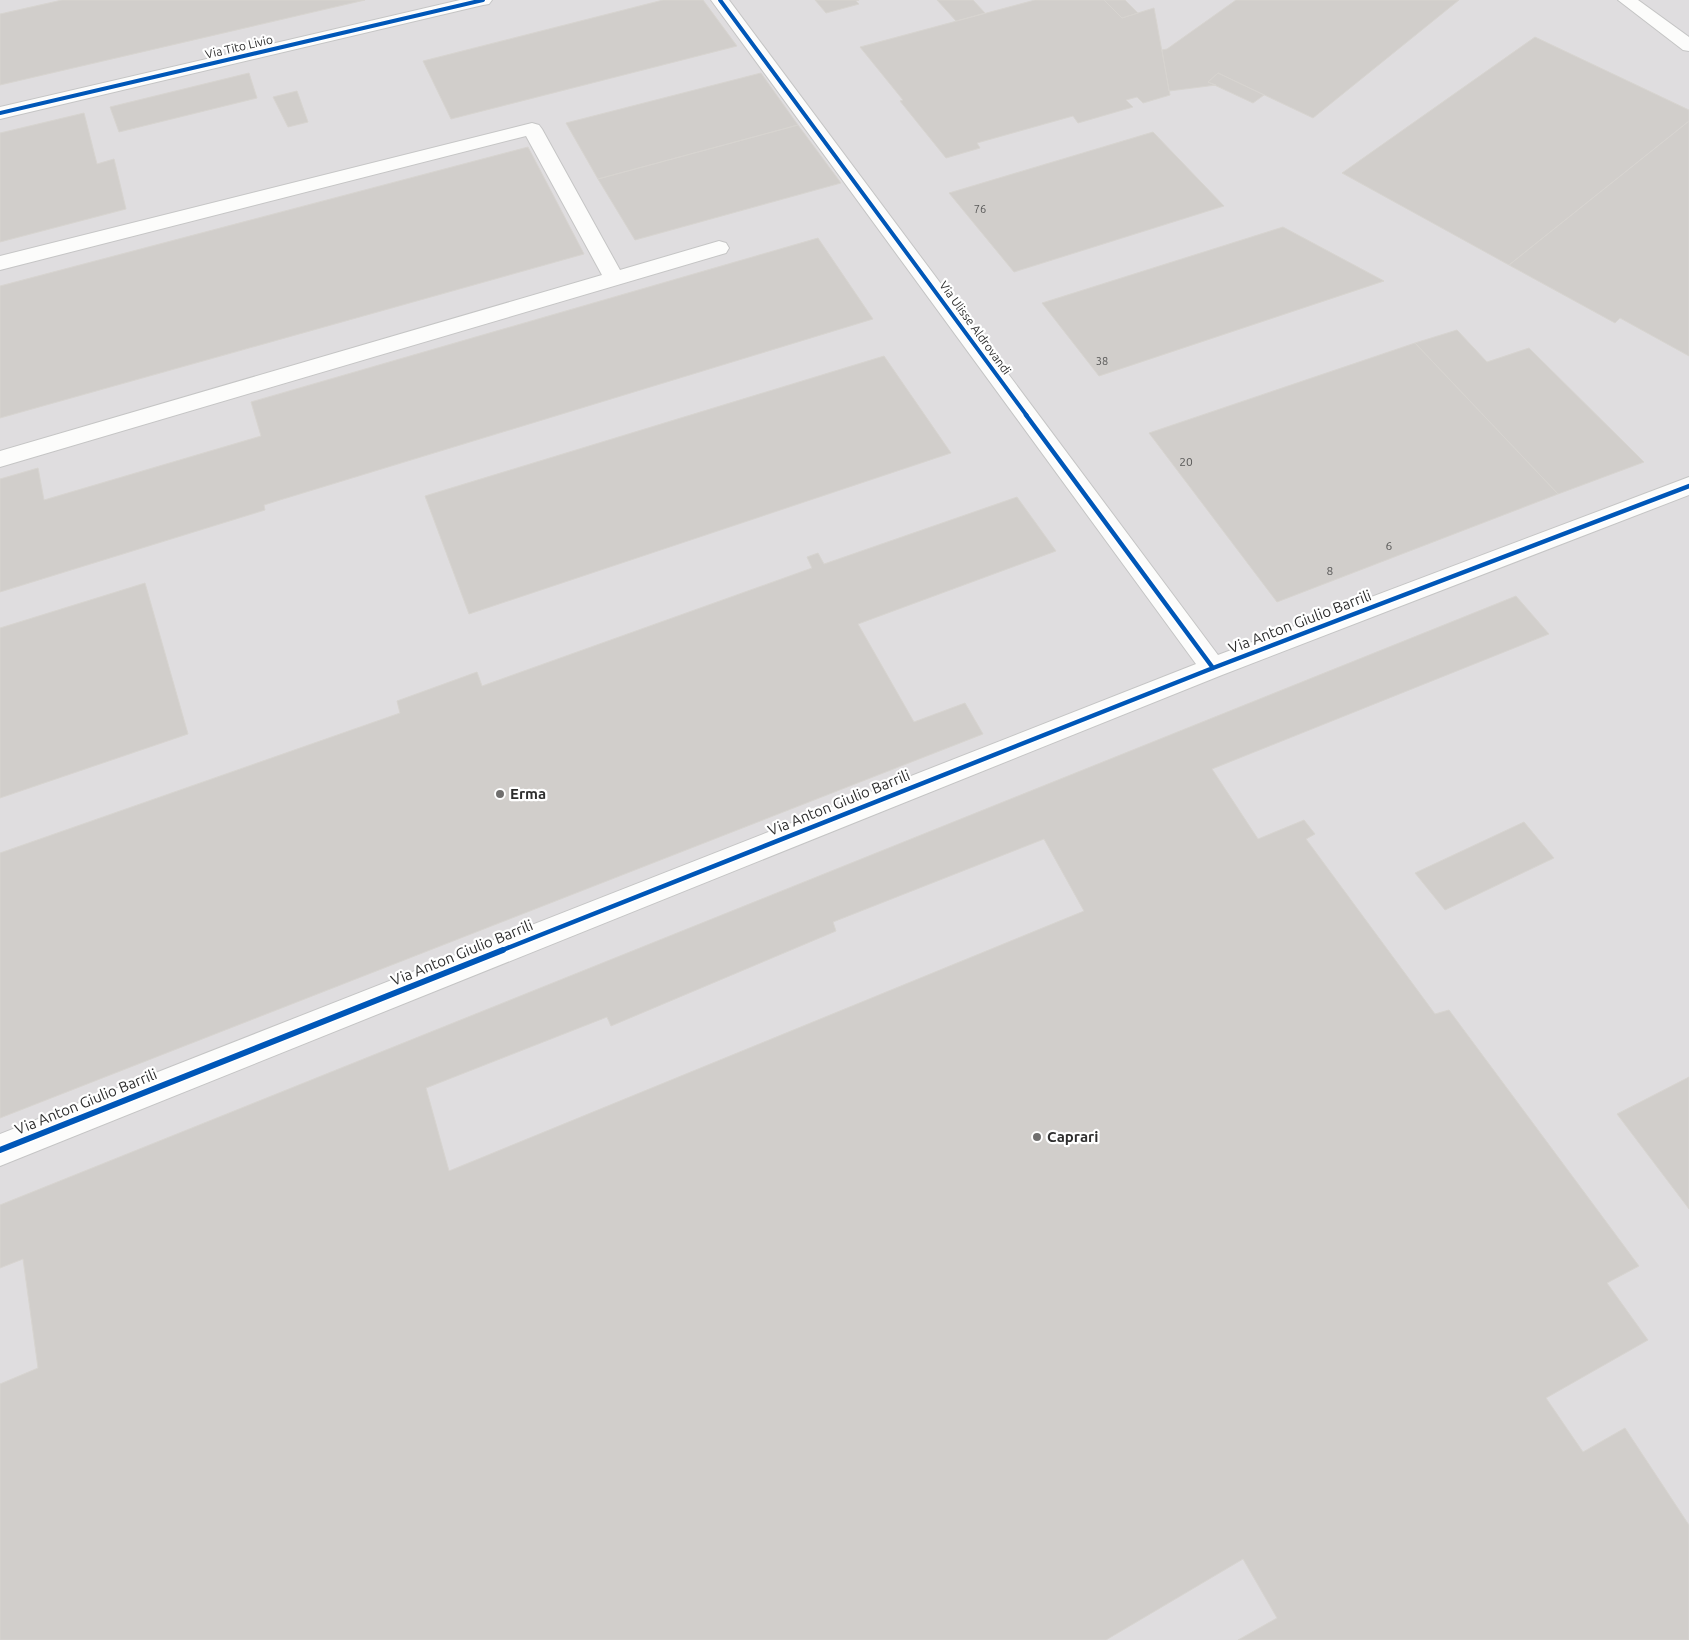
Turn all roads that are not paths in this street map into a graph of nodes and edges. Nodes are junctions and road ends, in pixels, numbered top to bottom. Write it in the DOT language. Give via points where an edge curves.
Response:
graph roads {
  1 [pos="483,0"];
  2 [pos="720,0"];
  3 [pos="1627,0"];
  4 [pos="1689,46"];
  5 [pos="0,113"];
  6 [pos="719,248"];
  7 [pos="0,263"];
  8 [pos="615,279"];
  9 [pos="0,459"];
  10 [pos="1689,486"];
  11 [pos="1213,668"];
  12 [pos="0,1150"];
  1 -- 5 [label="street, Via Tito Livio"];
  2 -- 11 [label="street, Via Ulisse Aldrovandi"];
  3 -- 4 [label="street"];
  6 -- 8 [label="street"];
  7 -- 8 [label="street" via="532,129"];
  8 -- 9 [label="street"];
  10 -- 11 [label="street, Via Anton Giulio Barrili"];
  11 -- 12 [label="street, Via Anton Giulio Barrili"];
}
